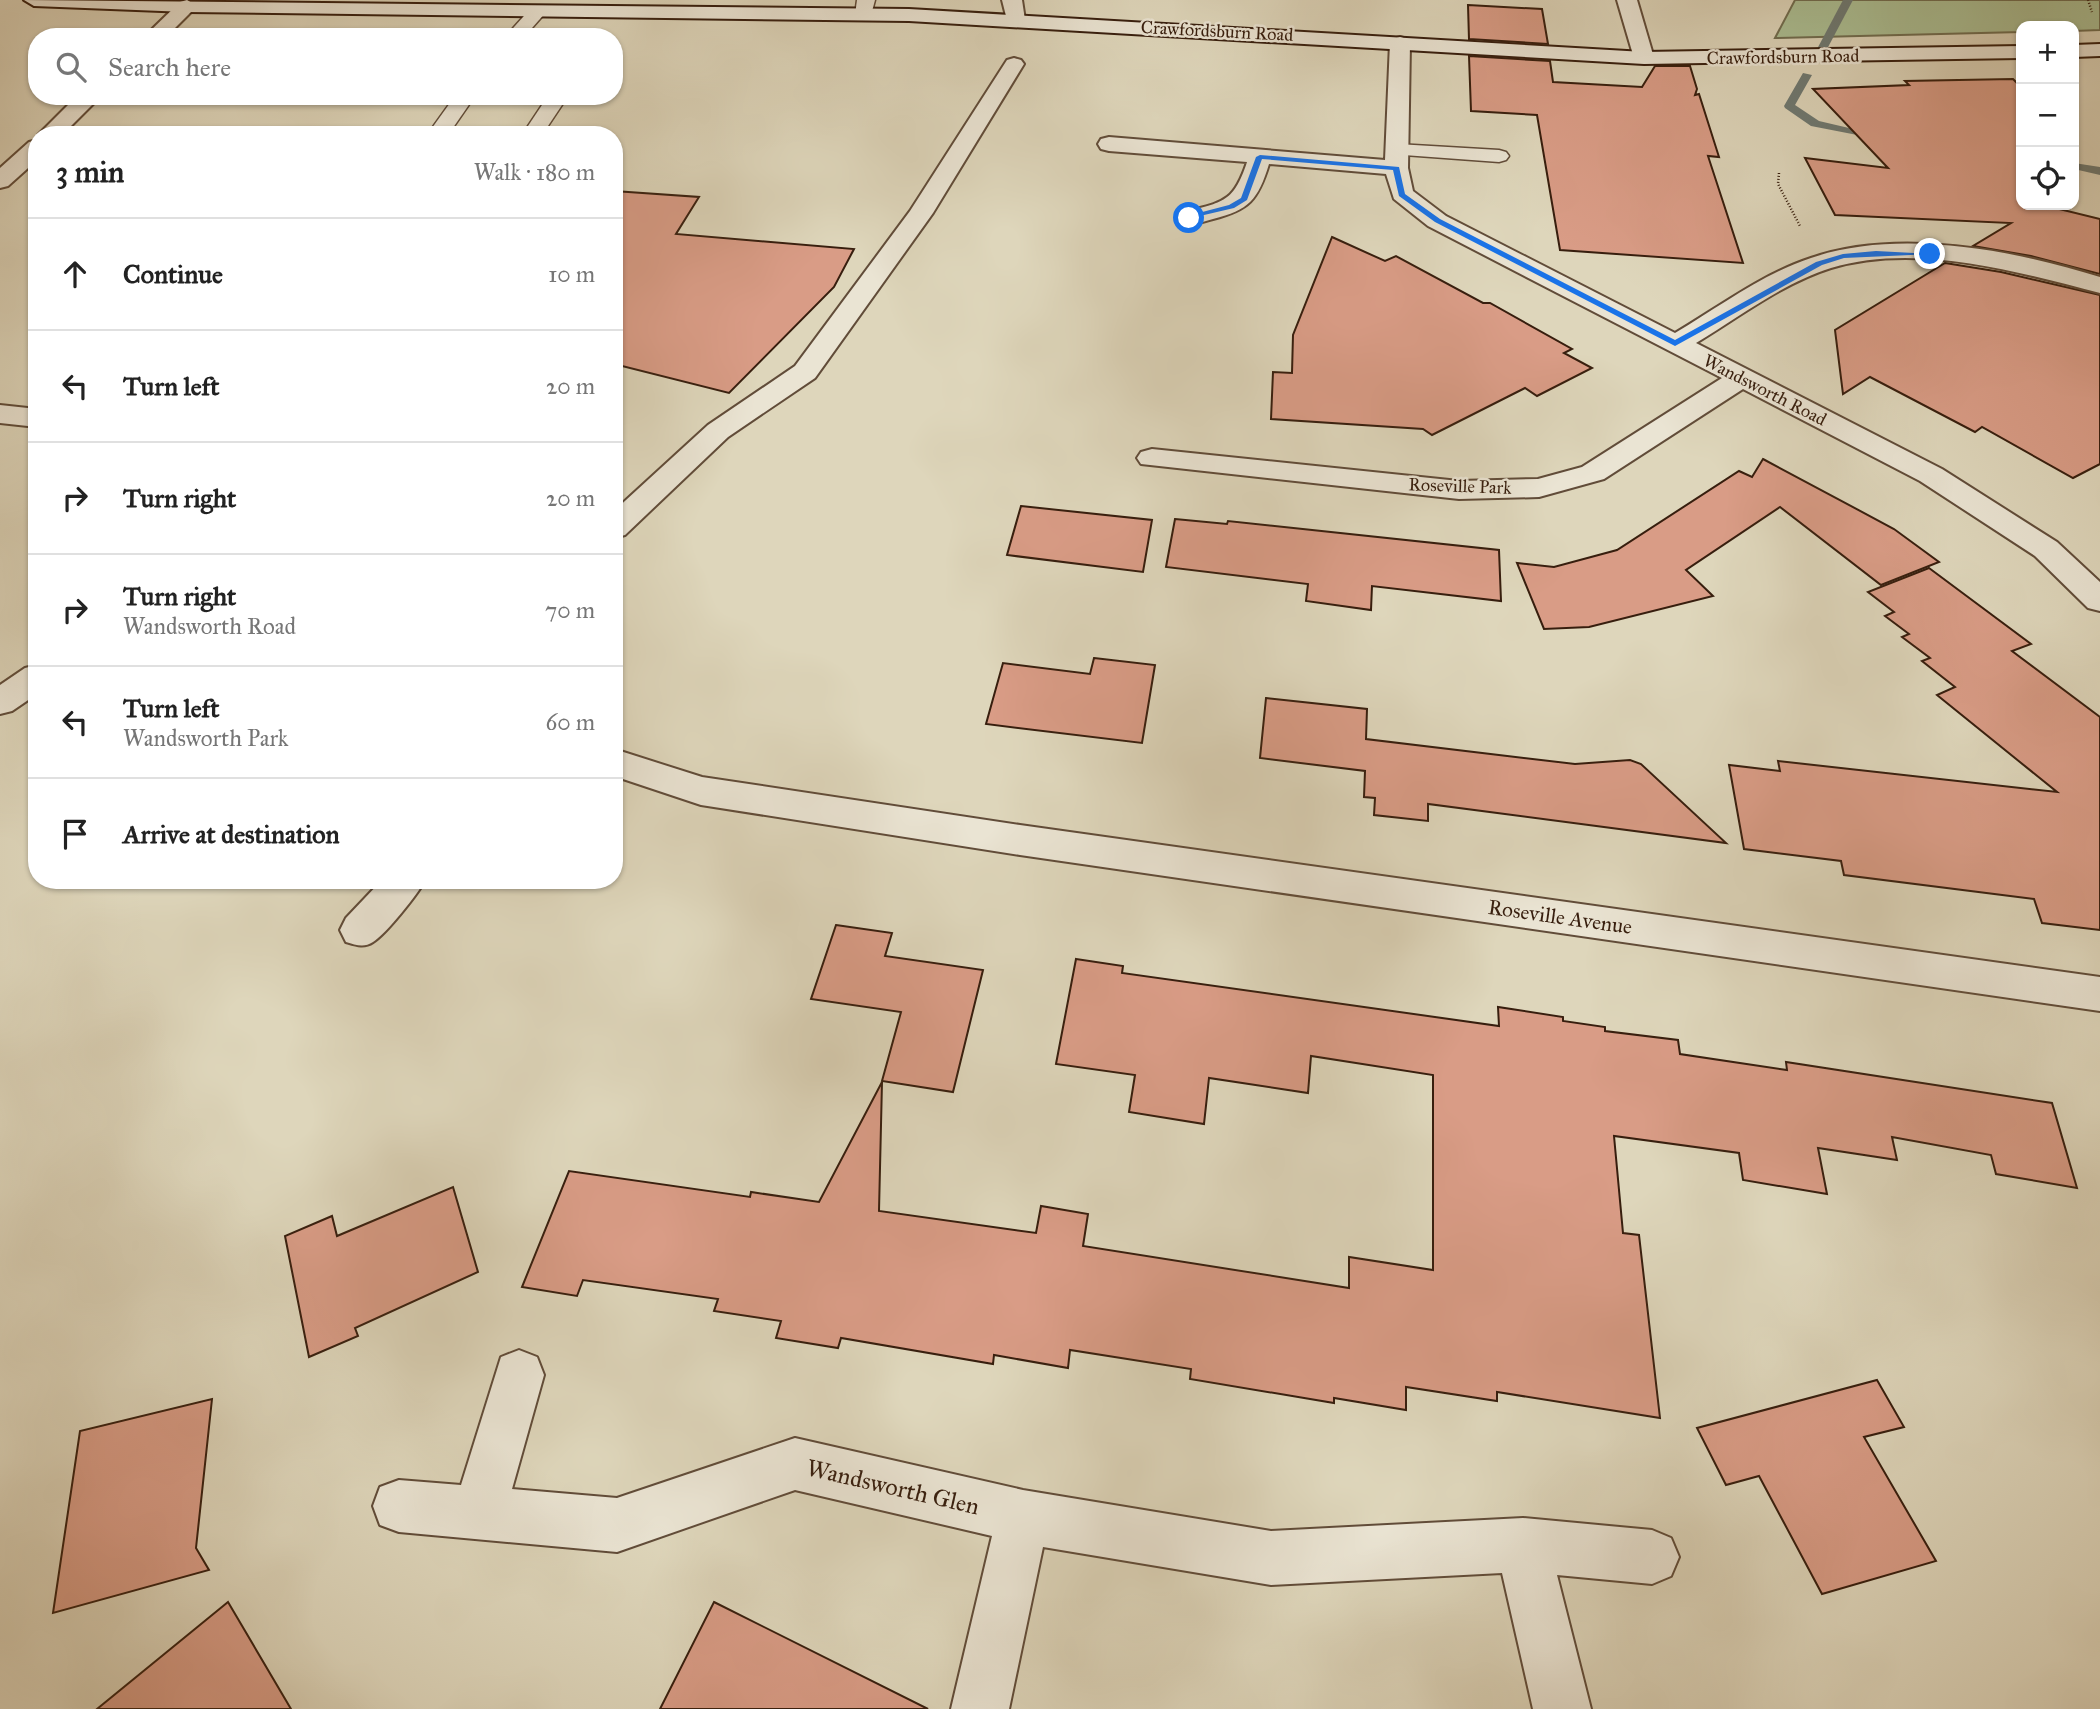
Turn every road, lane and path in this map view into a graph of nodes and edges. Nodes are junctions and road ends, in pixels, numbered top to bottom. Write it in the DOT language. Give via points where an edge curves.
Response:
graph roads {
  1 [pos="34,0"];
  2 [pos="1627,0"];
  3 [pos="66,1"];
  4 [pos="187,6"];
  5 [pos="865,7"];
  6 [pos="1014,10"];
  7 [pos="538,11"];
  8 [pos="164,28"];
  9 [pos="522,28"];
  10 [pos="1401,43"];
  11 [pos="2100,50"];
  12 [pos="2079,51"];
  13 [pos="2016,52"];
  14 [pos="1644,58"];
  15 [pos="1014,64"];
  16 [pos="81,105"];
  17 [pos="459,105"];
  18 [pos="552,105"];
  19 [pos="59,126"];
  20 [pos="444,126"];
  21 [pos="538,126"];
  22 [pos="1110,144"];
  23 [pos="28,155"];
  24 [pos="1499,156"];
  25 [pos="1260,157"];
  26 [pos="1396,159"];
  27 [pos="1779,173"];
  28 [pos="0,181"];
  29 [pos="1189,218"];
  30 [pos="1819,263"];
  31 [pos="2100,285"];
  32 [pos="1675,344"];
  33 [pos="1740,379"];
  34 [pos="2,417"];
  35 [pos="28,418"];
  36 [pos="1152,458"];
  37 [pos="623,520"];
  38 [pos="2100,600"];
  39 [pos="28,683"];
  40 [pos="0,702"];
  41 [pos="623,765"];
  42 [pos="398,889"];
  43 [pos="360,930"];
  44 [pos="2100,994"];
  45 [pos="519,1375"];
  46 [pos="399,1506"];
  47 [pos="479,1514"];
  48 [pos="1023,1517"];
  49 [pos="1523,1545"];
  50 [pos="1652,1556"];
  51 [pos="980,1709"];
  52 [pos="1562,1709"];
  1 -- 3 [label="street, Crawfordsburn Road"];
  2 -- 14 [label="street"];
  3 -- 4 [label="street, Crawfordsburn Road"];
  4 -- 7 [label="street, Crawfordsburn Road"];
  4 -- 8 [label="street"];
  5 -- 6 [label="street, Crawfordsburn Road"];
  5 -- 7 [label="street, Crawfordsburn Road"];
  6 -- 10 [label="street, Crawfordsburn Road"];
  7 -- 9 [label="lane"];
  10 -- 14 [label="street, Crawfordsburn Road"];
  10 -- 26 [label="street, Wandsworth Road"];
  11 -- 12 [label="street"];
  13 -- 14 [label="street, Crawfordsburn Road"];
  15 -- 37 [label="street" via="921,213 805,372 718,431"];
  16 -- 19 [label="street"];
  17 -- 20 [label="lane"];
  18 -- 21 [label="lane"];
  22 -- 25 [label="street"];
  23 -- 28 [label="street"];
  24 -- 26 [label="lane"];
  25 -- 26 [label="street"];
  25 -- 29 [label="street" via="1244,199"];
  26 -- 32 [label="street, Wandsworth Road" via="1402,194 1437,221"];
  27 -- 30 [label="path" via="1778,184"];
  30 -- 31 [label="street" via="1876,253 1979,257"];
  30 -- 32 [label="street"];
  32 -- 33 [label="street, Wandsworth Road"];
  33 -- 36 [label="street, Roseville Park" via="1593,473 1539,488 1459,489"];
  33 -- 38 [label="street, Wandsworth Road" via="1931,475 2046,549"];
  34 -- 35 [label="street"];
  39 -- 40 [label="street"];
  41 -- 44 [label="street, Roseville Avenue" via="701,791"];
  42 -- 43 [label="street"];
  45 -- 47 [label="street"];
  46 -- 47 [label="street, Wandsworth Glen"];
  47 -- 48 [label="street, Wandsworth Glen" via="617,1525 794,1464"];
  48 -- 49 [label="street, Wandsworth Glen" via="1271,1558"];
  48 -- 51 [label="street"];
  49 -- 50 [label="street, Wandsworth Glen"];
  49 -- 52 [label="street"];
}
